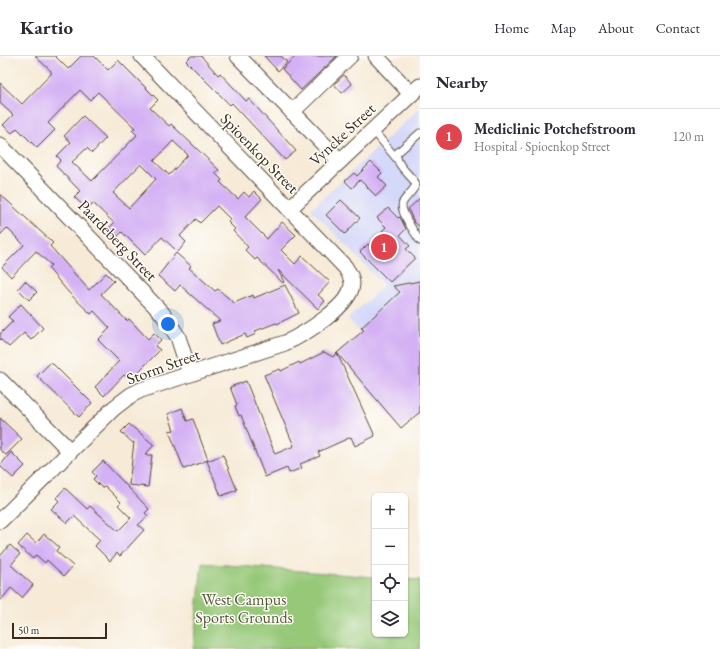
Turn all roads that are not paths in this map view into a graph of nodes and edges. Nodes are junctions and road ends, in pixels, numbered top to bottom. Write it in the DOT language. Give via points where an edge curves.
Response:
graph roads {
  1 [pos="142,56"];
  2 [pos="238,56"];
  3 [pos="350,56"];
  4 [pos="376,56"];
  5 [pos="416,90"];
  6 [pos="292,112"];
  7 [pos="373,130"];
  8 [pos="420,133"];
  9 [pos="0,145"];
  10 [pos="396,158"];
  11 [pos="340,162"];
  12 [pos="289,209"];
  13 [pos="420,241"];
  14 [pos="351,276"];
  15 [pos="190,374"];
  16 [pos="0,380"];
  17 [pos="70,451"];
  18 [pos="0,521"];
  1 -- 12 [label="street, Spioenkop Street"];
  2 -- 6 [label="street"];
  3 -- 6 [label="street"];
  4 -- 5 [label="street"];
  5 -- 7 [label="street, Vyncke Street"];
  6 -- 11 [label="street"];
  7 -- 10 [label="lane"];
  7 -- 11 [label="street, Vyncke Street"];
  8 -- 10 [label="lane" via="397,153"];
  9 -- 15 [label="street, Paardeberg Street" via="162,313 178,337"];
  10 -- 13 [label="lane" via="398,164 416,184 402,206"];
  11 -- 12 [label="street, Vyncke Street"];
  12 -- 14 [label="street, Spioenkop Street"];
  14 -- 15 [label="street, Storm Street" via="350,293 330,314 304,334 285,343"];
  15 -- 17 [label="street, Storm Street" via="131,395"];
  16 -- 17 [label="street"];
  17 -- 18 [label="street, Storm Street"];
}
